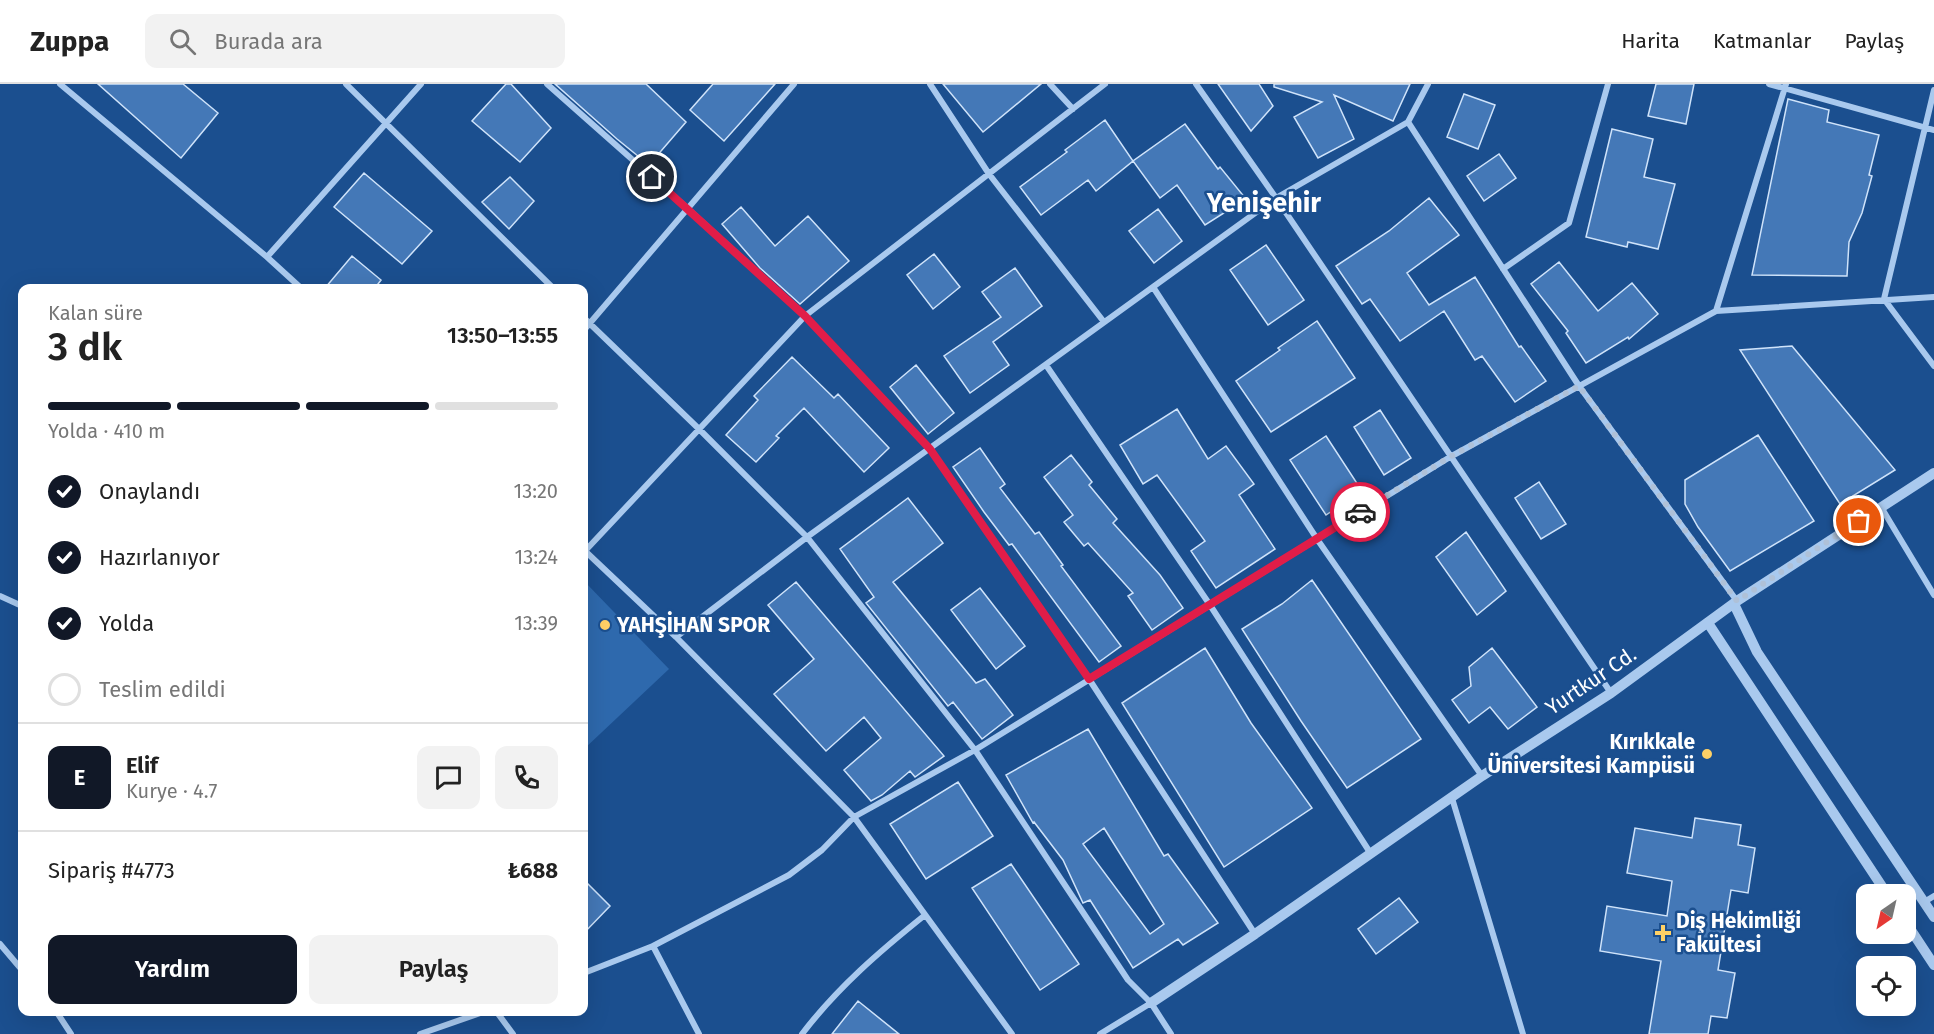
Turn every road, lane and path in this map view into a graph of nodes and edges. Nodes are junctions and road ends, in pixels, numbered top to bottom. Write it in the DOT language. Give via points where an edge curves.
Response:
graph roads {
  1 [pos="60,84"];
  2 [pos="346,84"];
  3 [pos="421,84"];
  4 [pos="547,84"];
  5 [pos="794,84"];
  6 [pos="930,84"];
  7 [pos="1050,84"];
  8 [pos="1105,84"];
  9 [pos="1196,84"];
  10 [pos="1428,84"];
  11 [pos="1608,84"];
  12 [pos="1769,84"];
  13 [pos="1786,87"];
  14 [pos="1934,90"];
  15 [pos="1073,109"];
  16 [pos="1408,122"];
  17 [pos="386,124"];
  18 [pos="1924,128"];
  19 [pos="1934,130"];
  20 [pos="989,174"];
  21 [pos="1276,198"];
  22 [pos="687,208"];
  23 [pos="267,257"];
  24 [pos="1503,268"];
  25 [pos="297,284"];
  26 [pos="549,284"];
  27 [pos="1153,287"];
  28 [pos="1934,297"];
  29 [pos="1884,300"];
  30 [pos="1716,311"];
  31 [pos="805,316"];
  32 [pos="588,319"];
  33 [pos="1104,322"];
  34 [pos="588,323"];
  35 [pos="1046,365"];
  36 [pos="1934,366"];
  37 [pos="1579,386"];
  38 [pos="699,429"];
  39 [pos="930,449"];
  40 [pos="1450,457"];
  41 [pos="1934,473"];
  42 [pos="1881,507"];
  43 [pos="807,537"];
  44 [pos="1317,539"];
  45 [pos="588,546"];
  46 [pos="588,554"];
  47 [pos="1934,595"];
  48 [pos="0,596"];
  49 [pos="1736,602"];
  50 [pos="18,604"];
  51 [pos="1210,605"];
  52 [pos="1707,623"];
  53 [pos="676,637"];
  54 [pos="1089,679"];
  55 [pos="1611,693"];
  56 [pos="975,750"];
  57 [pos="1482,776"];
  58 [pos="1452,798"];
  59 [pos="854,817"];
  60 [pos="1371,854"];
  61 [pos="1880,884"];
  62 [pos="1934,896"];
  63 [pos="1924,902"];
  64 [pos="925,915"];
  65 [pos="1934,917"];
  66 [pos="1255,934"];
  67 [pos="1916,938"];
  68 [pos="0,944"];
  69 [pos="653,946"];
  70 [pos="18,965"];
  71 [pos="1934,965"];
  72 [pos="588,971"];
  73 [pos="1151,1003"];
  74 [pos="59,1016"];
  75 [pos="472,1016"];
  76 [pos="500,1016"];
  77 [pos="71,1034"];
  78 [pos="420,1034"];
  79 [pos="513,1034"];
  80 [pos="699,1034"];
  81 [pos="802,1034"];
  82 [pos="1012,1034"];
  83 [pos="1100,1034"];
  84 [pos="1171,1034"];
  85 [pos="1523,1034"];
  1 -- 23 [label="street"];
  2 -- 17 [label="street"];
  3 -- 17 [label="street"];
  4 -- 22 [label="street"];
  5 -- 22 [label="street"];
  6 -- 20 [label="street"];
  7 -- 15 [label="street"];
  8 -- 15 [label="street"];
  9 -- 21 [label="street"];
  10 -- 16 [label="street"];
  11 -- 24 [label="street" via="1569,224"];
  12 -- 13 [label="street"];
  13 -- 18 [label="street"];
  13 -- 30 [label="street"];
  14 -- 18 [label="street"];
  15 -- 20 [label="street"];
  16 -- 21 [label="street"];
  16 -- 24 [label="street"];
  17 -- 23 [label="street"];
  17 -- 26 [label="street"];
  18 -- 19 [label="street"];
  18 -- 29 [label="street"];
  20 -- 31 [label="street"];
  20 -- 33 [label="street"];
  21 -- 27 [label="street"];
  21 -- 40 [label="street"];
  22 -- 31 [label="street"];
  22 -- 32 [label="street"];
  23 -- 25 [label="street"];
  24 -- 37 [label="street"];
  27 -- 33 [label="street"];
  27 -- 44 [label="street"];
  28 -- 29 [label="street"];
  29 -- 30 [label="street"];
  29 -- 36 [label="street"];
  30 -- 37 [label="street"];
  31 -- 38 [label="street"];
  31 -- 39 [label="street"];
  33 -- 35 [label="street"];
  34 -- 38 [label="street"];
  35 -- 39 [label="street"];
  35 -- 51 [label="street"];
  37 -- 40 [label="street"];
  37 -- 49 [label="street"];
  38 -- 43 [label="street"];
  38 -- 45 [label="street"];
  39 -- 43 [label="street"];
  39 -- 54 [label="street"];
  40 -- 44 [label="street"];
  40 -- 55 [label="street"];
  41 -- 42 [label="street, Yurtkur Cd."];
  42 -- 47 [label="street"];
  42 -- 49 [label="street, Yurtkur Cd."];
  43 -- 53 [label="street"];
  43 -- 56 [label="street"];
  44 -- 51 [label="street"];
  44 -- 57 [label="street"];
  46 -- 53 [label="street"];
  48 -- 50 [label="street"];
  49 -- 52 [label="street, Yurtkur Cd."];
  49 -- 63 [label="street" via="1757,652"];
  51 -- 54 [label="street"];
  51 -- 60 [label="street"];
  52 -- 55 [label="street, Yurtkur Cd."];
  52 -- 61 [label="street"];
  53 -- 59 [label="street"];
  54 -- 56 [label="street"];
  54 -- 66 [label="street"];
  55 -- 57 [label="street, Yurtkur Cd."];
  56 -- 59 [label="street"];
  56 -- 73 [label="street" via="1128,980"];
  57 -- 58 [label="street, Yurtkur Cd."];
  58 -- 60 [label="street, Yurtkur Cd."];
  58 -- 85 [label="street"];
  59 -- 64 [label="street"];
  59 -- 69 [label="street" via="789,875"];
  60 -- 66 [label="street, Yurtkur Cd."];
  62 -- 63 [label="street"];
  63 -- 65 [label="street"];
  64 -- 81 [label="street" via="871,958"];
  64 -- 82 [label="street"];
  66 -- 73 [label="street, Yurtkur Cd."];
  67 -- 71 [label="street"];
  68 -- 70 [label="street"];
  69 -- 72 [label="street"];
  69 -- 80 [label="street"];
  73 -- 83 [label="street"];
  73 -- 84 [label="street"];
  74 -- 77 [label="street"];
  75 -- 78 [label="street"];
  76 -- 79 [label="street"];
}
